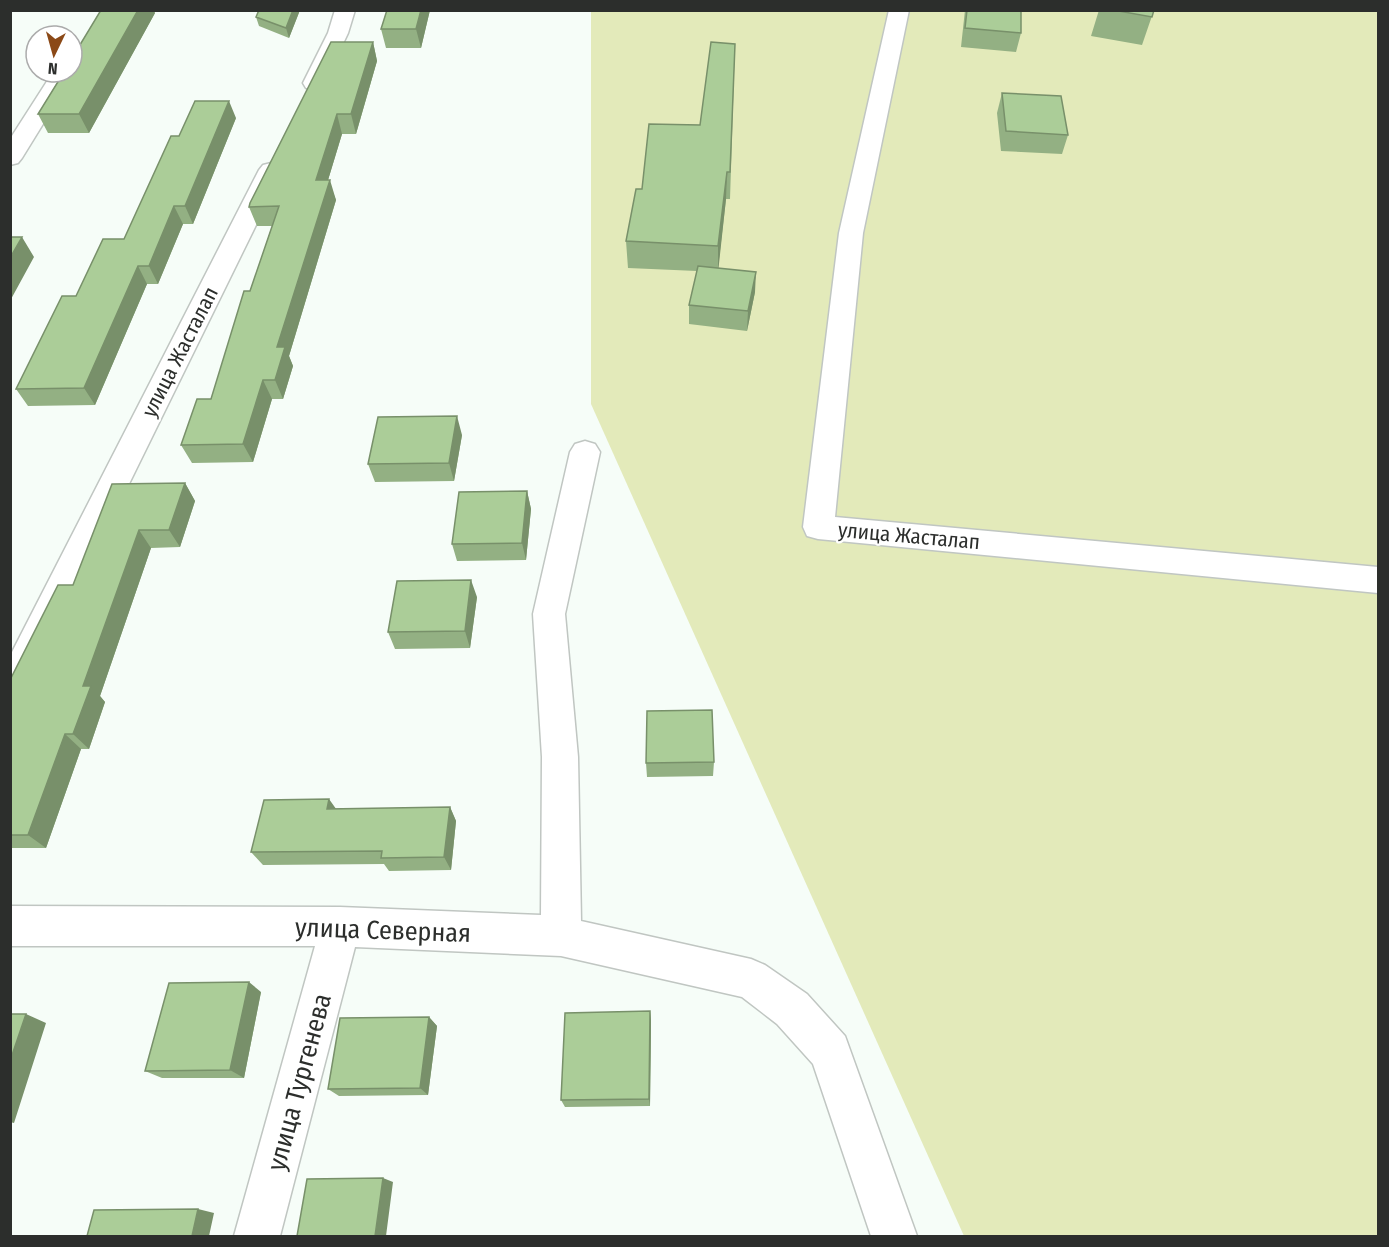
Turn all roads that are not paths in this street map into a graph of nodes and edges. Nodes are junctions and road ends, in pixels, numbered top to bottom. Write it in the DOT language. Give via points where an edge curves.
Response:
graph roads {
  1 [pos="345,10"];
  2 [pos="899,10"];
  3 [pos="56,84"];
  4 [pos="303,106"];
  5 [pos="282,148"];
  6 [pos="10,158"];
  7 [pos="585,452"];
  8 [pos="1378,580"];
  9 [pos="10,691"];
  10 [pos="10,926"];
  11 [pos="340,927"];
  12 [pos="561,936"];
  13 [pos="257,1236"];
  14 [pos="894,1236"];
  1 -- 4 [label="street"];
  2 -- 8 [label="street, улица Жасталап" via="851,233 818,527"];
  3 -- 6 [label="street"];
  5 -- 9 [label="street, улица Жасталап"];
  7 -- 12 [label="street" via="549,614 560,757"];
  10 -- 11 [label="street, улица Северная"];
  11 -- 12 [label="street, улица Северная"];
  11 -- 13 [label="street, улица Тургенева"];
  12 -- 14 [label="street, улица Северная" via="751,979 792,1009 830,1052"];
}
